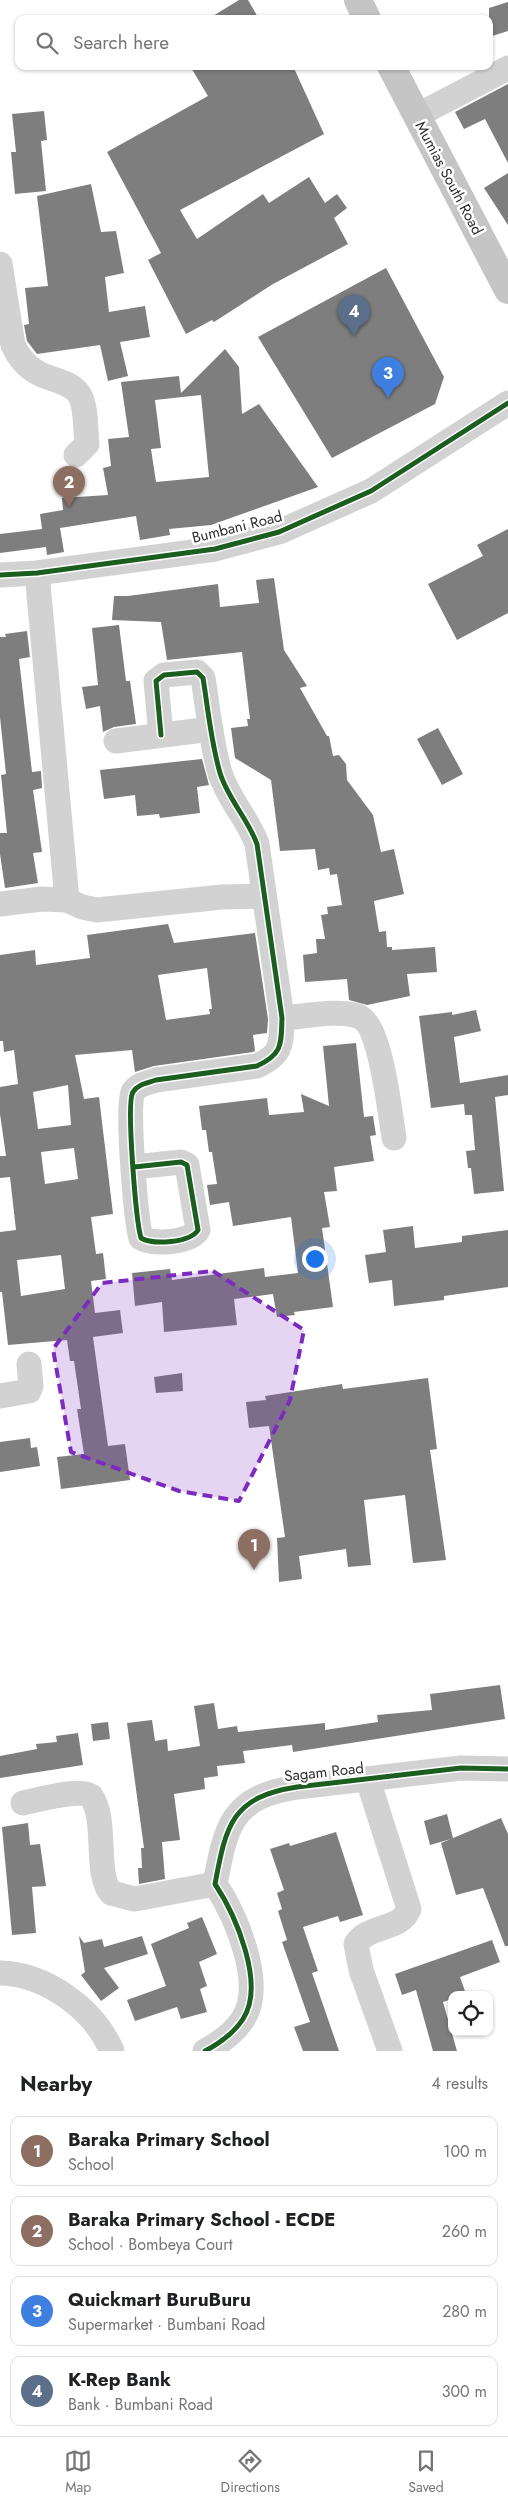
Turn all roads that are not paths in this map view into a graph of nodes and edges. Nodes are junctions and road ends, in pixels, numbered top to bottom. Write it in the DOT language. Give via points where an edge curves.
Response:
graph roads {
  1 [pos="358,0"];
  2 [pos="365,15"];
  3 [pos="508,68"];
  4 [pos="393,70"];
  5 [pos="416,116"];
  6 [pos="0,264"];
  7 [pos="508,290"];
  8 [pos="508,403"];
  9 [pos="76,455"];
  10 [pos="36,573"];
  11 [pos="0,575"];
  12 [pos="211,729"];
  13 [pos="161,734"];
  14 [pos="116,741"];
  15 [pos="263,896"];
  16 [pos="67,900"];
  17 [pos="0,904"];
  18 [pos="282,1018"];
  19 [pos="394,1138"];
  20 [pos="134,1167"];
  21 [pos="29,1364"];
  22 [pos="0,1396"];
  23 [pos="508,1769"];
  24 [pos="368,1780"];
  25 [pos="23,1803"];
  26 [pos="215,1884"];
  27 [pos="0,1973"];
  28 [pos="112,2051"];
  29 [pos="205,2051"];
  30 [pos="390,2051"];
  1 -- 2 [label="main road"];
  3 -- 5 [label="street"];
  4 -- 5 [label="main road, Mumias South Road"];
  5 -- 7 [label="main road, Mumias South Road"];
  6 -- 9 [label="street" via="13,345 18,355 37,373 68,384 82,403 87,444"];
  8 -- 10 [label="street, Bumbani Road" via="372,491 279,532 215,549"];
  10 -- 11 [label="street, Bumbani Road"];
  10 -- 16 [label="street"];
  12 -- 13 [label="street"];
  12 -- 13 [label="street" via="203,678 190,671 164,674 156,681"];
  12 -- 15 [label="street" via="220,773 256,844"];
  13 -- 14 [label="street"];
  15 -- 16 [label="street" via="97,910"];
  15 -- 18 [label="street"];
  16 -- 17 [label="street"];
  18 -- 19 [label="street" via="342,1014 360,1017 370,1026 380,1057"];
  18 -- 20 [label="street" via="281,1046 272,1059 257,1066 156,1080 140,1085 132,1093"];
  21 -- 22 [label="street" via="29,1391"];
  23 -- 24 [label="street, Sagam Road" via="461,1768"];
  24 -- 26 [label="street, Sagam Road" via="275,1790 239,1810 223,1839"];
  24 -- 30 [label="street" via="410,1909 405,1918 362,1935 356,1944 361,1970"];
  25 -- 26 [label="street" via="73,1794 91,1796 95,1804 106,1887 118,1896 141,1898"];
  26 -- 29 [label="street" via="230,1906 242,1939 251,1982 244,2018 233,2032"];
  27 -- 28 [label="street" via="35,1979 60,1992 99,2027"];
}
